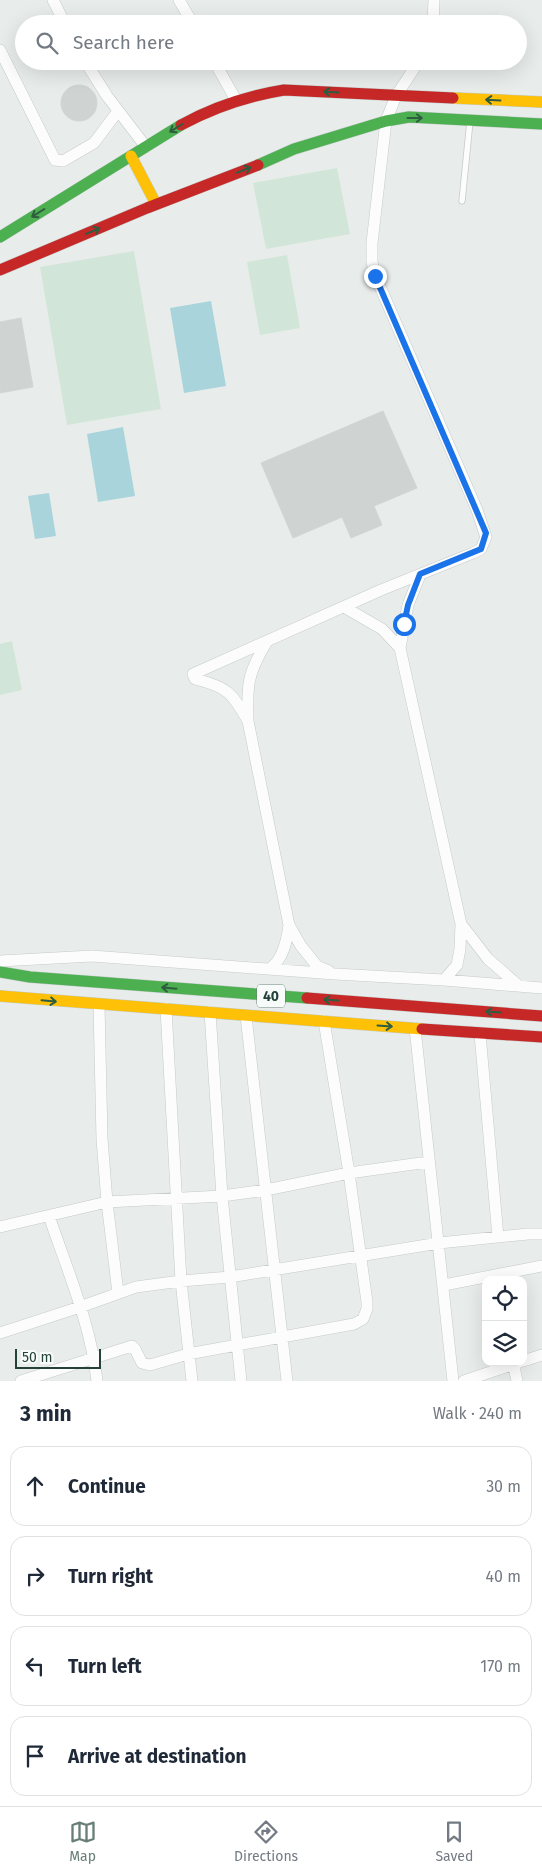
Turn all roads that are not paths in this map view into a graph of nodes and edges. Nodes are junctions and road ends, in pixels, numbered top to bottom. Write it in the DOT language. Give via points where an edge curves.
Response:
graph roads {
  1 [pos="53,0"];
  2 [pos="179,0"];
  3 [pos="434,0"];
  4 [pos="60,15"];
  5 [pos="188,15"];
  6 [pos="433,15"];
  7 [pos="0,50"];
  8 [pos="91,70"];
  9 [pos="219,70"];
  10 [pos="413,70"];
  11 [pos="396,96"];
  12 [pos="236,100"];
  13 [pos="542,102"];
  14 [pos="118,111"];
  15 [pos="470,119"];
  16 [pos="386,121"];
  17 [pos="542,124"];
  18 [pos="146,147"];
  19 [pos="131,156"];
  20 [pos="462,201"];
  21 [pos="156,204"];
  22 [pos="0,237"];
  23 [pos="0,270"];
  24 [pos="420,574"];
  25 [pos="344,607"];
  26 [pos="266,643"];
  27 [pos="400,648"];
  28 [pos="248,721"];
  29 [pos="461,924"];
  30 [pos="289,925"];
  31 [pos="0,961"];
  32 [pos="270,969"];
  33 [pos="0,972"];
  34 [pos="335,974"];
  35 [pos="30,977"];
  36 [pos="444,980"];
  37 [pos="520,986"];
  38 [pos="542,988"];
  39 [pos="1,997"];
  40 [pos="27,999"];
  41 [pos="100,1005"];
  42 [pos="166,1009"];
  43 [pos="451,1009"];
  44 [pos="210,1012"];
  45 [pos="246,1016"];
  46 [pos="542,1016"];
  47 [pos="324,1021"];
  48 [pos="416,1028"];
  49 [pos="451,1031"];
  50 [pos="480,1034"];
  51 [pos="542,1037"];
  52 [pos="428,1162"];
  53 [pos="349,1173"];
  54 [pos="266,1190"];
  55 [pos="222,1196"];
  56 [pos="177,1198"];
  57 [pos="107,1202"];
  58 [pos="49,1216"];
  59 [pos="0,1227"];
  60 [pos="542,1234"];
  61 [pos="498,1237"];
  62 [pos="439,1243"];
  63 [pos="361,1256"];
  64 [pos="542,1266"];
  65 [pos="274,1270"];
  66 [pos="506,1276"];
  67 [pos="230,1277"];
  68 [pos="482,1280"];
  69 [pos="181,1281"];
  70 [pos="444,1285"];
  71 [pos="118,1293"];
  72 [pos="80,1307"];
  73 [pos="0,1333"];
  74 [pos="283,1337"];
  75 [pos="237,1345"];
  76 [pos="188,1354"];
  77 [pos="542,1355"];
  78 [pos="94,1359"];
  79 [pos="527,1359"];
  80 [pos="507,1366"];
  81 [pos="518,1366"];
  82 [pos="21,1381"];
  83 [pos="97,1381"];
  84 [pos="192,1381"];
  85 [pos="241,1381"];
  86 [pos="287,1381"];
  87 [pos="453,1381"];
  88 [pos="464,1381"];
  89 [pos="516,1381"];
  1 -- 4 [label="street"];
  2 -- 5 [label="street"];
  3 -- 6 [label="street"];
  7 -- 14 [label="street" via="54,160 63,161 94,143"];
  8 -- 14 [label="street"];
  9 -- 12 [label="street"];
  10 -- 11 [label="street"];
  11 -- 12 [label="main road, one-way" via="284,90"];
  13 -- 11 [label="main road, one-way"];
  11 -- 16 [label="street"];
  12 -- 18 [label="main road, one-way" via="208,110"];
  14 -- 18 [label="street"];
  16 -- 15 [label="main road, one-way" via="409,117"];
  15 -- 17 [label="main road"];
  15 -- 20 [label="lane"];
  21 -- 16 [label="main road, one-way" via="294,149"];
  16 -- 24 [label="street" via="372,242 375,276 486,533 481,549"];
  18 -- 19 [label="main road"];
  19 -- 21 [label="main road"];
  19 -- 22 [label="main road, one-way"];
  23 -- 21 [label="main road, one-way"];
  24 -- 25 [label="street"];
  24 -- 27 [label="street" via="408,605"];
  25 -- 26 [label="street"];
  25 -- 27 [label="street" via="382,629"];
  26 -- 28 [label="street" via="250,673"];
  26 -- 28 [label="street" via="193,675 228,692"];
  27 -- 29 [label="street"];
  28 -- 30 [label="street"];
  29 -- 36 [label="street" via="457,965"];
  29 -- 37 [label="street" via="488,959"];
  30 -- 32 [label="street" via="284,950"];
  30 -- 34 [label="street" via="317,966"];
  31 -- 32 [label="street" via="92,956"];
  32 -- 34 [label="street"];
  33 -- 35 [label="main road, 40"];
  34 -- 36 [label="street"];
  35 -- 40 [label="main road"];
  43 -- 35 [label="main road, 40, one-way"];
  36 -- 37 [label="street"];
  37 -- 38 [label="street"];
  39 -- 40 [label="main road, 40"];
  40 -- 41 [label="main road, 40, one-way"];
  41 -- 42 [label="main road, 40"];
  41 -- 57 [label="street" via="100,1090"];
  42 -- 44 [label="main road, 40"];
  42 -- 56 [label="street"];
  46 -- 43 [label="main road, 40, one-way"];
  43 -- 49 [label="main road"];
  44 -- 45 [label="main road, 40"];
  44 -- 55 [label="street"];
  45 -- 47 [label="main road, 40"];
  45 -- 54 [label="street"];
  47 -- 48 [label="main road, 40, one-way"];
  47 -- 53 [label="street"];
  48 -- 49 [label="main road, 40"];
  48 -- 52 [label="street"];
  49 -- 50 [label="main road, 40"];
  50 -- 51 [label="main road, 40"];
  50 -- 61 [label="street"];
  52 -- 53 [label="street"];
  52 -- 62 [label="street"];
  53 -- 54 [label="street"];
  53 -- 63 [label="street"];
  54 -- 55 [label="street"];
  54 -- 65 [label="street"];
  55 -- 56 [label="street"];
  55 -- 67 [label="street"];
  56 -- 57 [label="street"];
  56 -- 69 [label="street"];
  57 -- 58 [label="street"];
  57 -- 71 [label="street"];
  58 -- 59 [label="street"];
  58 -- 72 [label="street"];
  60 -- 61 [label="street"];
  61 -- 62 [label="street"];
  62 -- 63 [label="street"];
  62 -- 70 [label="street"];
  63 -- 65 [label="street"];
  63 -- 74 [label="street" via="367,1309 363,1319 354,1324"];
  64 -- 66 [label="street"];
  65 -- 67 [label="street"];
  65 -- 74 [label="street"];
  67 -- 69 [label="street"];
  67 -- 75 [label="street"];
  68 -- 70 [label="street"];
  69 -- 71 [label="street" via="148,1284"];
  69 -- 76 [label="street"];
  70 -- 87 [label="street"];
  71 -- 72 [label="street"];
  72 -- 73 [label="street"];
  72 -- 78 [label="street"];
  74 -- 75 [label="street"];
  74 -- 86 [label="street"];
  75 -- 76 [label="street"];
  75 -- 85 [label="street"];
  76 -- 78 [label="street" via="148,1365 142,1363 132,1346"];
  76 -- 84 [label="street"];
  77 -- 79 [label="street"];
  78 -- 82 [label="street"];
  78 -- 83 [label="street"];
  80 -- 88 [label="street"];
  81 -- 89 [label="street"];
}
